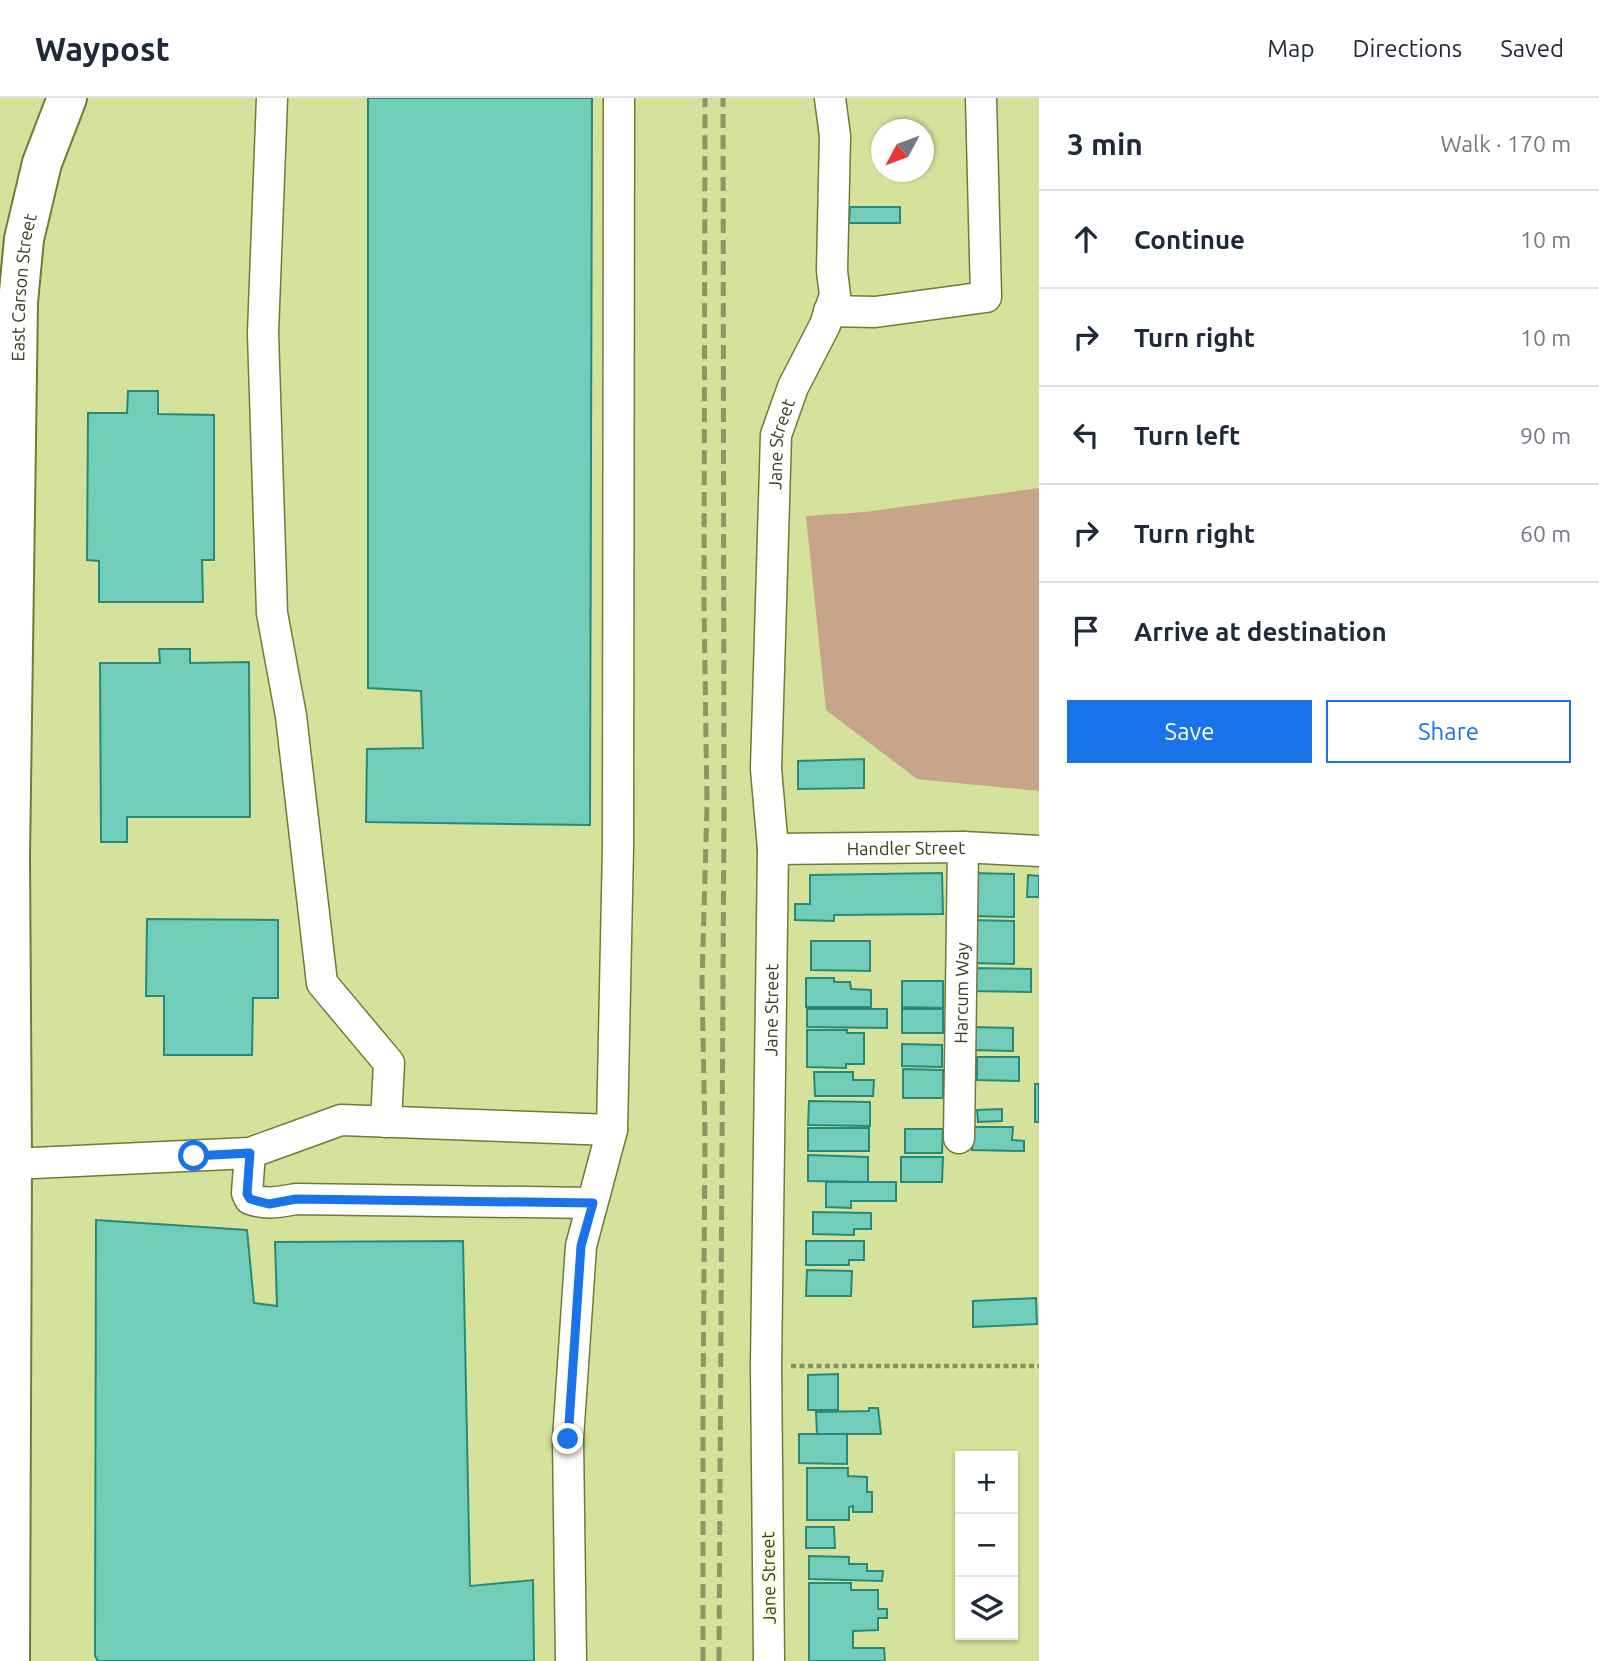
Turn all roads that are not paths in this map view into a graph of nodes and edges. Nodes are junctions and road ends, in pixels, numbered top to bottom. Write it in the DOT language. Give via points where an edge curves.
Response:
graph roads {
  1 [pos="67,98"];
  2 [pos="272,98"];
  3 [pos="619,98"];
  4 [pos="830,98"];
  5 [pos="981,98"];
  6 [pos="830,311"];
  7 [pos="963,848"];
  8 [pos="773,849"];
  9 [pos="1039,851"];
  10 [pos="5,856"];
  11 [pos="6,1010"];
  12 [pos="386,1122"];
  13 [pos="612,1130"];
  14 [pos="959,1138"];
  15 [pos="250,1153"];
  16 [pos="6,1163"];
  17 [pos="593,1203"];
  18 [pos="10,1661"];
  19 [pos="571,1661"];
  20 [pos="769,1661"];
  1 -- 10 [label="main road, East Carson Street" via="42,163 24,239 18,302"];
  2 -- 12 [label="street" via="263,333 272,613 291,716 322,983 388,1063"];
  3 -- 13 [label="street" via="618,847"];
  4 -- 6 [label="street, Jane Street" via="835,136 835,295"];
  5 -- 6 [label="street" via="986,297 875,312"];
  6 -- 8 [label="street, Jane Street" via="793,387 776,435 766,769"];
  7 -- 8 [label="street, Handler Street"];
  7 -- 9 [label="street, Handler Street"];
  7 -- 14 [label="street, Harcum Way"];
  8 -- 20 [label="street, Jane Street" via="766,1366"];
  10 -- 11 [label="main road, East Carson Street"];
  11 -- 16 [label="main road, East Carson Street"];
  12 -- 13 [label="street"];
  12 -- 15 [label="street" via="341,1120"];
  13 -- 17 [label="street"];
  15 -- 16 [label="street"];
  15 -- 17 [label="street" via="247,1194 269,1204 296,1199"];
  16 -- 18 [label="main road, East Carson Street"];
  17 -- 19 [label="street" via="581,1246 568,1439"];
}
